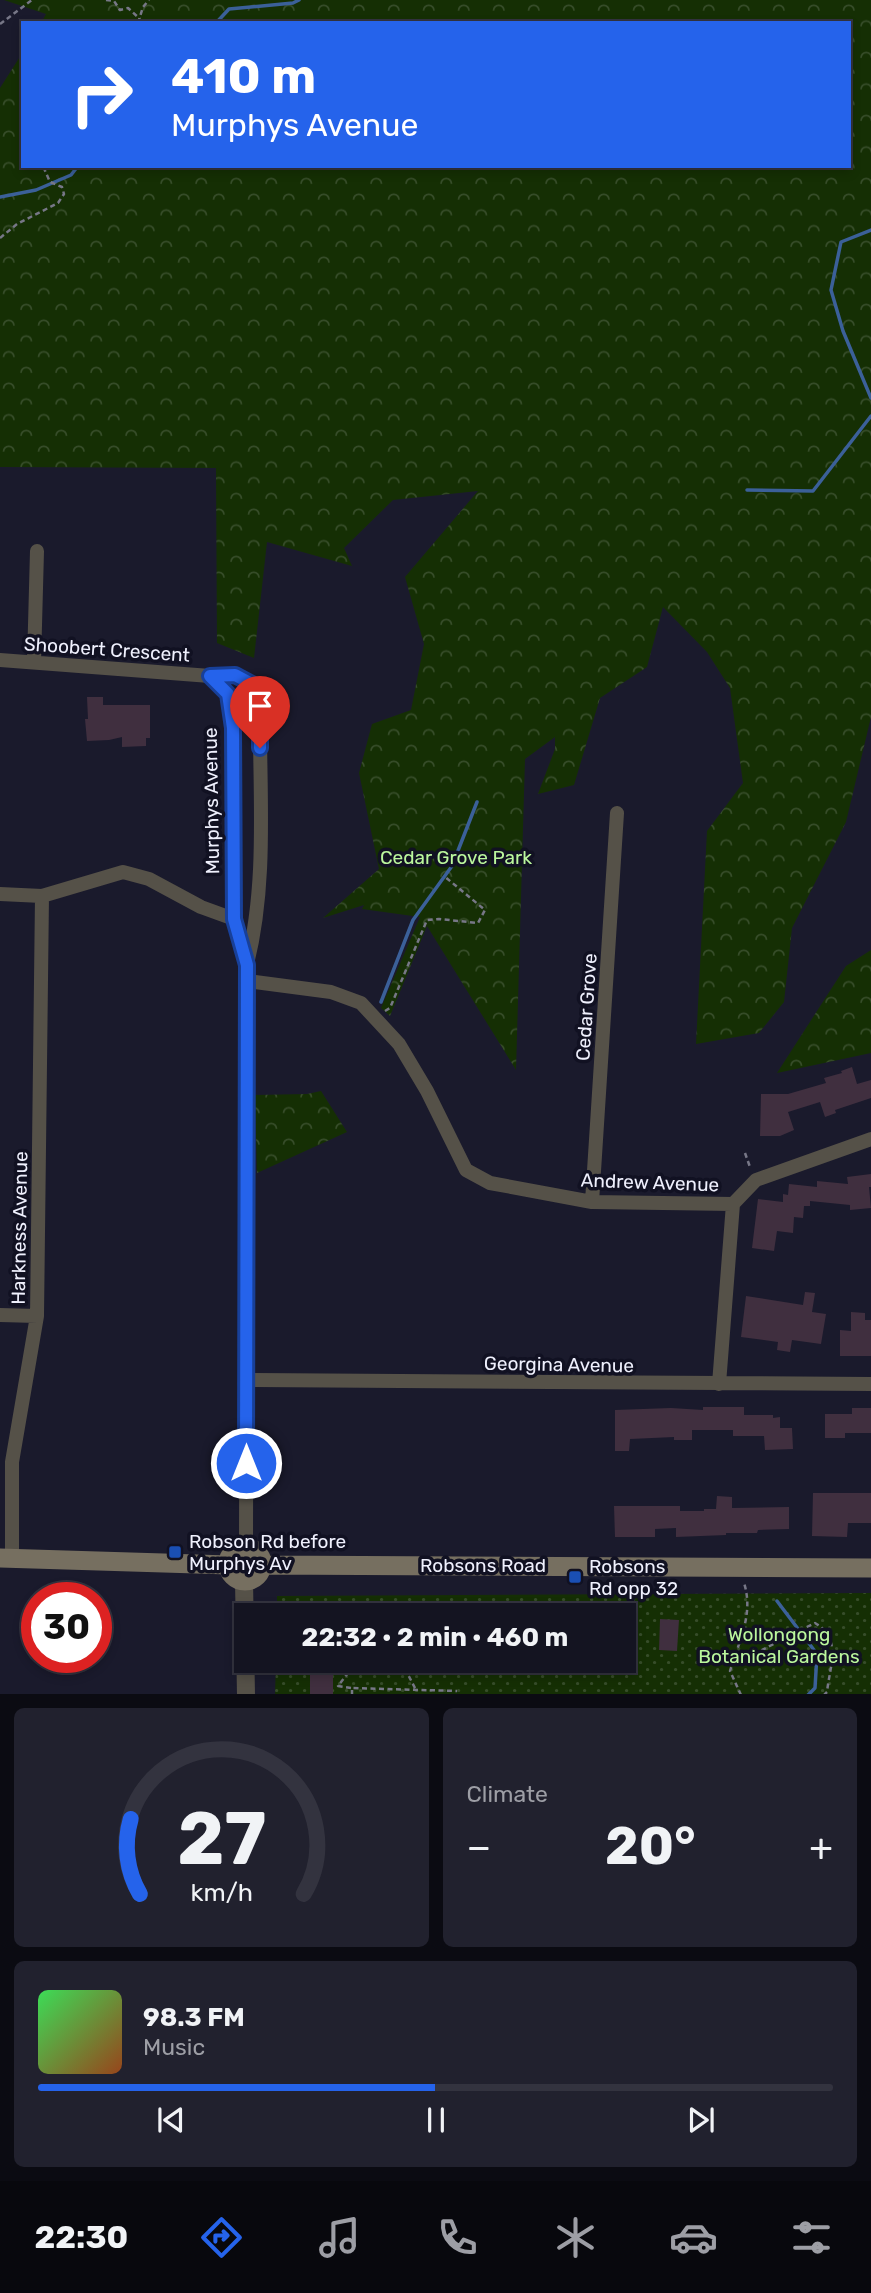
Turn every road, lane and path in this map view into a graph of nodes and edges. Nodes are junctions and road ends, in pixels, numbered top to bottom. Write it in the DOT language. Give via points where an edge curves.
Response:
graph roads {
  1 [pos="32,0"];
  2 [pos="106,0"];
  3 [pos="149,0"];
  4 [pos="139,21"];
  5 [pos="0,24"];
  6 [pos="44,168"];
  7 [pos="0,237"];
  8 [pos="37,551"];
  9 [pos="0,660"];
  10 [pos="34,662"];
  11 [pos="210,676"];
  12 [pos="617,813"];
  13 [pos="444,876"];
  14 [pos="0,894"];
  15 [pos="42,896"];
  16 [pos="234,919"];
  17 [pos="247,965"];
  18 [pos="247,981"];
  19 [pos="374,1019"];
  20 [pos="871,1139"];
  21 [pos="744,1153"];
  22 [pos="756,1180"];
  23 [pos="592,1202"];
  24 [pos="733,1204"];
  25 [pos="0,1315"];
  26 [pos="37,1315"];
  27 [pos="246,1380"];
  28 [pos="719,1384"];
  29 [pos="871,1384"];
  30 [pos="246,1547"];
  31 [pos="6,1558"];
  32 [pos="229,1565"];
  33 [pos="262,1565"];
  34 [pos="871,1568"];
  35 [pos="244,1581"];
  36 [pos="744,1583"];
  37 [pos="736,1652"];
  38 [pos="348,1673"];
  39 [pos="407,1673"];
  40 [pos="352,1688"];
  41 [pos="416,1690"];
  42 [pos="457,1691"];
  43 [pos="440,1693"];
  44 [pos="246,1694"];
  45 [pos="352,1694"];
  46 [pos="741,1694"];
  47 [pos="825,1694"];
  1 -- 5 [label="path"];
  2 -- 4 [label="path" via="114,1 120,10 128,8"];
  3 -- 4 [label="path"];
  6 -- 7 [label="path" via="64,194 58,203"];
  8 -- 10 [label="street"];
  9 -- 10 [label="street, Shoobert Crescent"];
  10 -- 11 [label="street, Shoobert Crescent"];
  11 -- 16 [label="street, Murphys Avenue" via="228,694 233,728"];
  11 -- 17 [label="street, Murphys Avenue" via="235,675 252,684 260,706 261,876"];
  12 -- 23 [label="street, Cedar Grove"];
  13 -- 19 [label="path" via="485,909 478,923 427,920 390,1008"];
  14 -- 15 [label="street"];
  15 -- 16 [label="street" via="123,872 149,879"];
  15 -- 26 [label="street, Harkness Avenue"];
  16 -- 17 [label="street, Murphys Avenue"];
  17 -- 18 [label="street, Murphys Avenue"];
  18 -- 19 [label="street, Andrew Avenue" via="331,992 361,1003"];
  18 -- 27 [label="street, Murphys Avenue"];
  19 -- 23 [label="street, Andrew Avenue" via="399,1044 466,1170 490,1183"];
  20 -- 22 [label="street"];
  21 -- 22 [label="path"];
  22 -- 24 [label="street"];
  23 -- 24 [label="street, Andrew Avenue"];
  24 -- 28 [label="street"];
  25 -- 26 [label="street"];
  26 -- 31 [label="street, Harkness Avenue" via="12,1462"];
  27 -- 28 [label="street, Georgina Avenue"];
  27 -- 30 [label="street, Murphys Avenue"];
  28 -- 29 [label="street, Georgina Avenue"];
  30 -- 32 [label="main road" via="235,1551"];
  30 -- 33 [label="main road" via="257,1552"];
  31 -- 32 [label="main road"];
  32 -- 35 [label="main road" via="233,1575"];
  33 -- 34 [label="main road, Robsons Road"];
  33 -- 35 [label="main road" via="257,1577"];
  35 -- 44 [label="street"];
  36 -- 37 [label="path" via="747,1616"];
  37 -- 46 [label="path" via="730,1671"];
  37 -- 47 [label="path" via="760,1651 815,1623 827,1630 833,1646"];
  38 -- 40 [label="path" via="338,1686"];
  39 -- 41 [label="path"];
  40 -- 41 [label="path"];
  40 -- 45 [label="path"];
  41 -- 43 [label="path"];
  42 -- 43 [label="path"];
}
